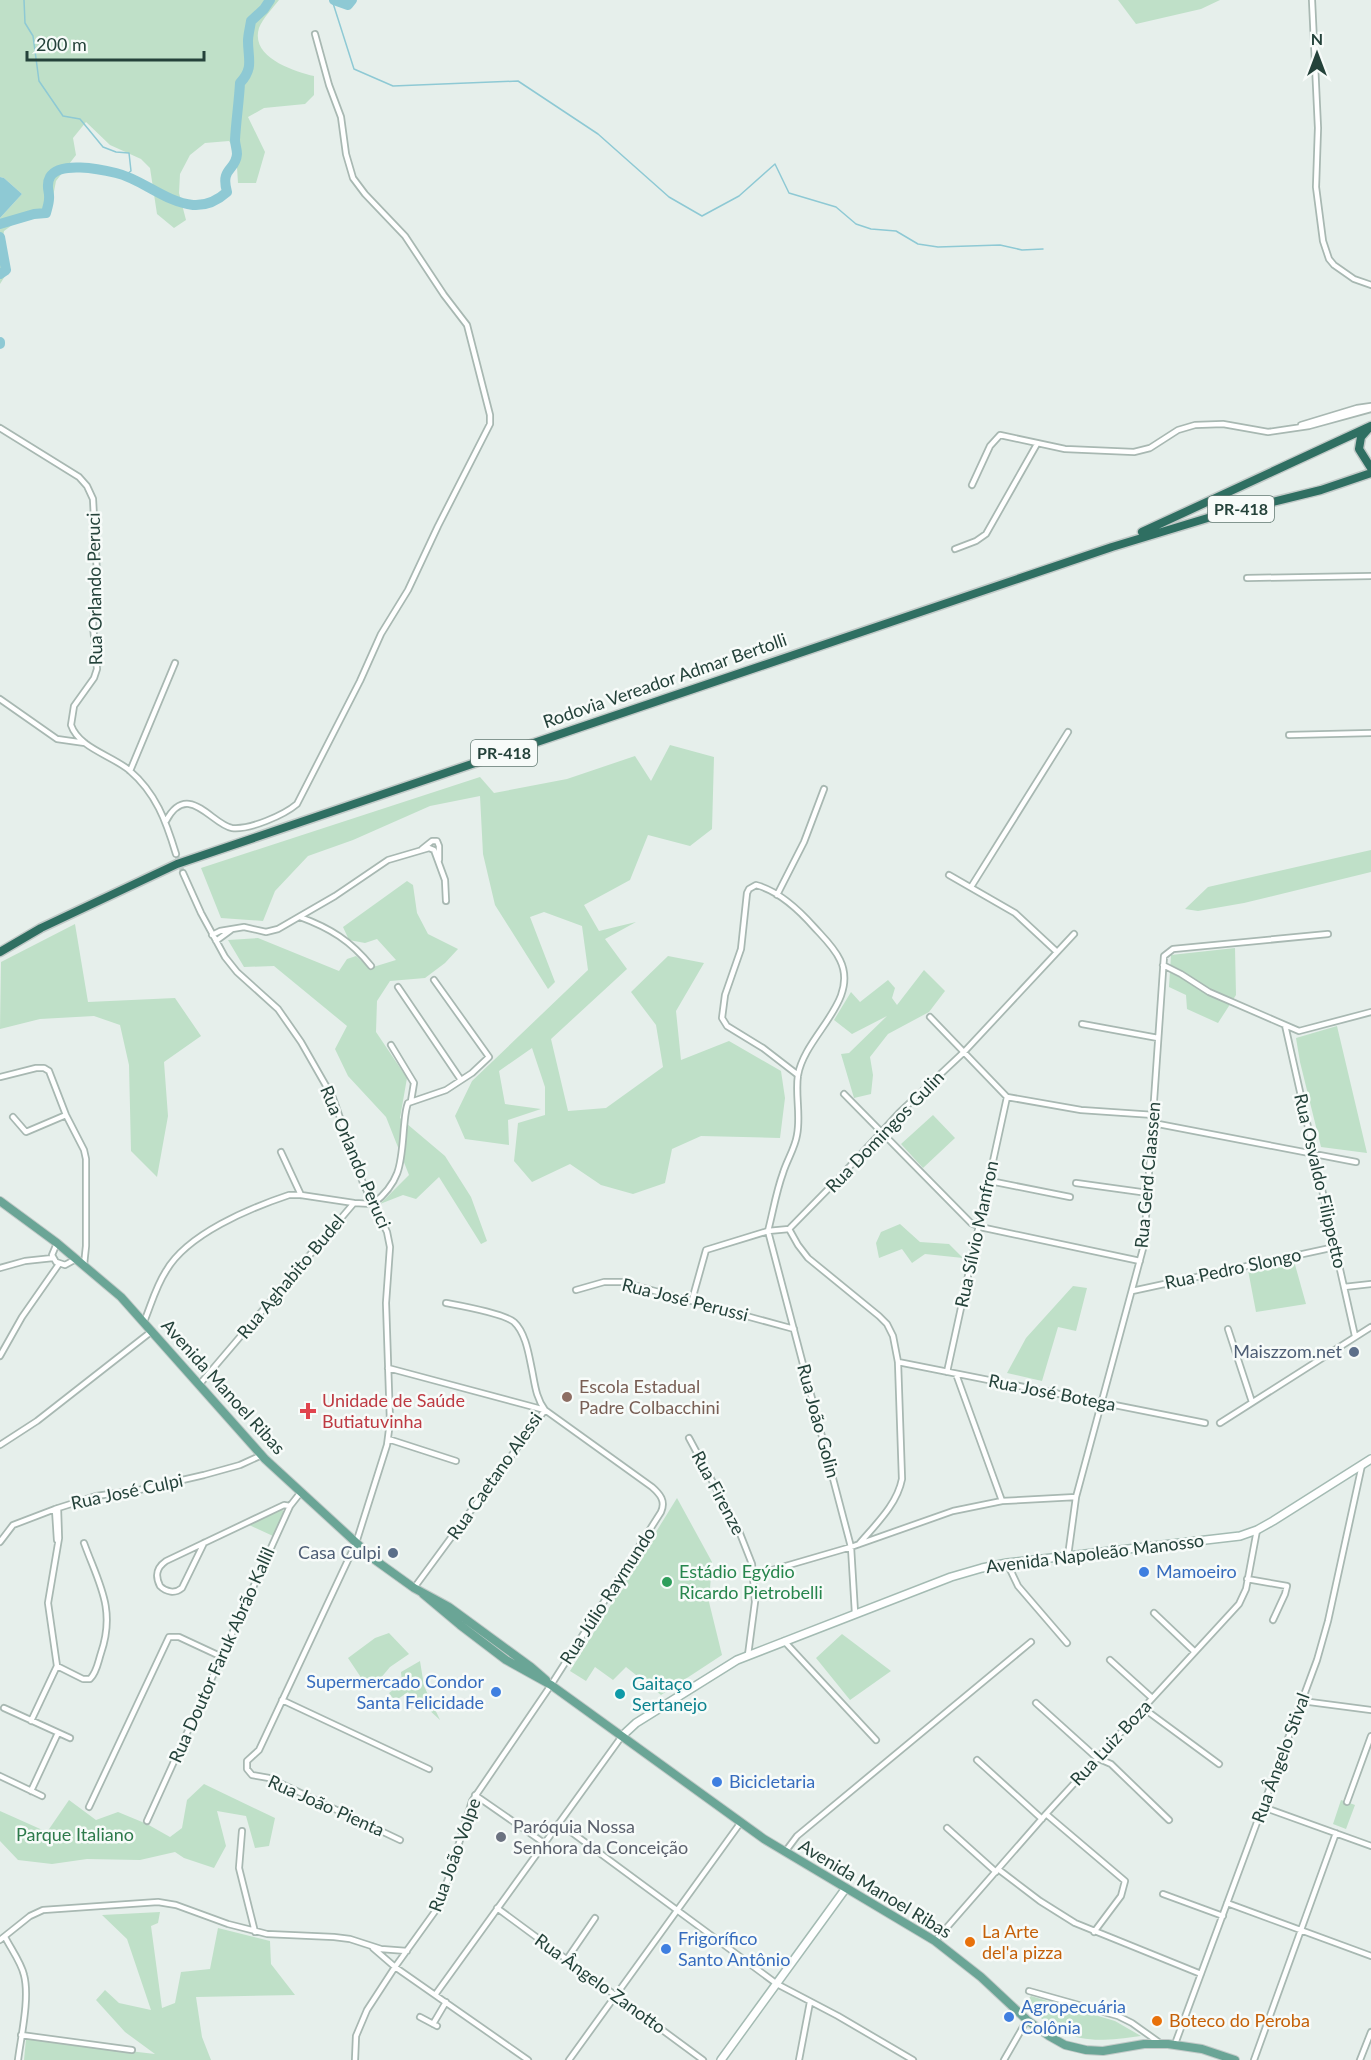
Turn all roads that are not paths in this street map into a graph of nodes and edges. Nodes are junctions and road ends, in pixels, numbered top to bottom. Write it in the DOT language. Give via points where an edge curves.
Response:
graph roads {
  1 [pos="1312,0"];
  2 [pos="315,34"];
  3 [pos="1371,285"];
  4 [pos="1371,408"];
  5 [pos="1371,426"];
  6 [pos="0,428"];
  7 [pos="1037,444"];
  8 [pos="1371,468"];
  9 [pos="1371,473"];
  10 [pos="972,485"];
  11 [pos="1112,546"];
  12 [pos="955,549"];
  13 [pos="1371,576"];
  14 [pos="1247,578"];
  15 [pos="175,663"];
  16 [pos="0,699"];
  17 [pos="1068,732"];
  18 [pos="1371,734"];
  19 [pos="1289,735"];
  20 [pos="86,743"];
  21 [pos="130,771"];
  22 [pos="824,789"];
  23 [pos="166,821"];
  24 [pos="420,851"];
  25 [pos="176,854"];
  26 [pos="439,863"];
  27 [pos="183,873"];
  28 [pos="949,875"];
  29 [pos="971,887"];
  30 [pos="777,895"];
  31 [pos="446,901"];
  32 [pos="300,917"];
  33 [pos="231,930"];
  34 [pos="1074,934"];
  35 [pos="1328,934"];
  36 [pos="212,935"];
  37 [pos="216,941"];
  38 [pos="0,950"];
  39 [pos="1057,952"];
  40 [pos="1163,965"];
  41 [pos="371,966"];
  42 [pos="434,980"];
  43 [pos="398,987"];
  44 [pos="1371,1012"];
  45 [pos="930,1017"];
  46 [pos="1082,1024"];
  47 [pos="1285,1025"];
  48 [pos="1158,1038"];
  49 [pos="391,1045"];
  50 [pos="964,1052"];
  51 [pos="798,1075"];
  52 [pos="0,1077"];
  53 [pos="461,1080"];
  54 [pos="844,1094"];
  55 [pos="1007,1097"];
  56 [pos="411,1101"];
  57 [pos="66,1115"];
  58 [pos="1154,1115"];
  59 [pos="13,1117"];
  60 [pos="1153,1123"];
  61 [pos="882,1133"];
  62 [pos="281,1152"];
  63 [pos="1314,1154"];
  64 [pos="1356,1162"];
  65 [pos="990,1181"];
  66 [pos="1076,1183"];
  67 [pos="1148,1193"];
  68 [pos="301,1195"];
  69 [pos="1070,1197"];
  70 [pos="0,1201"];
  71 [pos="354,1203"];
  72 [pos="373,1204"];
  73 [pos="980,1227"];
  74 [pos="789,1229"];
  75 [pos="768,1231"];
  76 [pos="57,1243"];
  77 [pos="1335,1247"];
  78 [pos="53,1258"];
  79 [pos="76,1259"];
  80 [pos="1140,1261"];
  81 [pos="59,1264"];
  82 [pos="84,1265"];
  83 [pos="1,1268"];
  84 [pos="1371,1284"];
  85 [pos="1344,1287"];
  86 [pos="576,1290"];
  87 [pos="1132,1291"];
  88 [pos="692,1300"];
  89 [pos="446,1303"];
  90 [pos="144,1322"];
  91 [pos="1371,1327"];
  92 [pos="794,1329"];
  93 [pos="1228,1329"];
  94 [pos="152,1331"];
  95 [pos="1354,1336"];
  96 [pos="0,1356"];
  97 [pos="898,1362"];
  98 [pos="388,1368"];
  99 [pos="947,1372"];
  100 [pos="956,1374"];
  101 [pos="199,1385"];
  102 [pos="1252,1402"];
  103 [pos="1102,1403"];
  104 [pos="545,1410"];
  105 [pos="1220,1423"];
  106 [pos="1205,1424"];
  107 [pos="689,1438"];
  108 [pos="388,1439"];
  109 [pos="0,1445"];
  110 [pos="262,1455"];
  111 [pos="1371,1459"];
  112 [pos="456,1461"];
  113 [pos="1362,1465"];
  114 [pos="301,1492"];
  115 [pos="1076,1497"];
  116 [pos="1002,1501"];
  117 [pos="290,1506"];
  118 [pos="56,1508"];
  119 [pos="1257,1530"];
  120 [pos="0,1542"];
  121 [pos="356,1543"];
  122 [pos="84,1544"];
  123 [pos="204,1544"];
  124 [pos="859,1544"];
  125 [pos="851,1547"];
  126 [pos="1068,1556"];
  127 [pos="1007,1563"];
  128 [pos="754,1575"];
  129 [pos="1247,1579"];
  130 [pos="414,1588"];
  131 [pos="423,1594"];
  132 [pos="855,1613"];
  133 [pos="1154,1613"];
  134 [pos="1273,1620"];
  135 [pos="460,1625"];
  136 [pos="490,1636"];
  137 [pos="784,1641"];
  138 [pos="1031,1642"];
  139 [pos="1067,1643"];
  140 [pos="1195,1652"];
  141 [pos="748,1655"];
  142 [pos="222,1658"];
  143 [pos="1110,1660"];
  144 [pos="57,1666"];
  145 [pos="551,1685"];
  146 [pos="1152,1698"];
  147 [pos="282,1700"];
  148 [pos="1302,1701"];
  149 [pos="1036,1703"];
  150 [pos="4,1708"];
  151 [pos="1143,1708"];
  152 [pos="1371,1710"];
  153 [pos="32,1721"];
  154 [pos="58,1733"];
  155 [pos="622,1736"];
  156 [pos="1371,1736"];
  157 [pos="70,1738"];
  158 [pos="876,1740"];
  159 [pos="1097,1758"];
  160 [pos="977,1760"];
  161 [pos="1219,1764"];
  162 [pos="429,1769"];
  163 [pos="252,1775"];
  164 [pos="0,1776"];
  165 [pos="31,1791"];
  166 [pos="475,1795"];
  167 [pos="42,1796"];
  168 [pos="1347,1803"];
  169 [pos="89,1807"];
  170 [pos="1263,1807"];
  171 [pos="1044,1816"];
  172 [pos="1169,1820"];
  173 [pos="147,1821"];
  174 [pos="741,1822"];
  175 [pos="559,1823"];
  176 [pos="947,1828"];
  177 [pos="242,1831"];
  178 [pos="1336,1833"];
  179 [pos="400,1840"];
  180 [pos="544,1843"];
  181 [pos="1371,1846"];
  182 [pos="785,1852"];
  183 [pos="997,1870"];
  184 [pos="846,1888"];
  185 [pos="1164,1894"];
  186 [pos="1227,1903"];
  187 [pos="497,1908"];
  188 [pos="677,1910"];
  189 [pos="1222,1916"];
  190 [pos="595,1918"];
  191 [pos="1301,1930"];
  192 [pos="255,1932"];
  193 [pos="1094,1932"];
  194 [pos="2,1939"];
  195 [pos="935,1941"];
  196 [pos="370,1947"];
  197 [pos="407,1951"];
  198 [pos="1371,1956"];
  199 [pos="567,1959"];
  200 [pos="395,1967"];
  201 [pos="1201,1974"];
  202 [pos="777,1983"];
  203 [pos="1029,1991"];
  204 [pos="435,1995"];
  205 [pos="616,1995"];
  206 [pos="446,2002"];
  207 [pos="810,2002"];
  208 [pos="420,2017"];
  209 [pos="1027,2020"];
  210 [pos="1371,2032"];
  211 [pos="21,2035"];
  212 [pos="1160,2043"];
  213 [pos="1175,2044"];
  214 [pos="132,2050"];
  215 [pos="18,2060"];
  216 [pos="355,2060"];
  217 [pos="528,2060"];
  218 [pos="569,2060"];
  219 [pos="703,2060"];
  220 [pos="721,2060"];
  221 [pos="798,2060"];
  222 [pos="913,2060"];
  223 [pos="1004,2060"];
  224 [pos="1235,2060"];
  225 [pos="1254,2060"];
  226 [pos="1360,2060"];
  1 -- 3 [label="street" via="1318,128 1316,187 1323,241 1334,265"];
  2 -- 23 [label="street" via="341,117 353,178 405,236 467,325 490,424 297,804 283,814 239,828 228,827 191,805 178,807"];
  4 -- 7 [label="street" via="1316,424 1262,432 1223,424 1195,425 1134,452"];
  5 -- 8 [label="highway" via="1361,437 1359,449"];
  5 -- 11 [label="highway, Rodovia Vereador Admar Bertolli / PR-418"];
  6 -- 20 [label="street, Rua Orlando Peruci" via="78,477 93,499 97,669 70,718 75,735"];
  7 -- 10 [label="street" via="998,436"];
  7 -- 12 [label="street" via="986,534"];
  9 -- 11 [label="highway, Rodovia Vereador Admar Bertolli / PR-418"];
  11 -- 38 [label="highway, Rodovia Vereador Admar Bertolli / PR-418" via="177,864"];
  13 -- 14 [label="street"];
  15 -- 21 [label="street"];
  16 -- 20 [label="street" via="57,739"];
  17 -- 29 [label="street"];
  18 -- 19 [label="street"];
  20 -- 21 [label="street, Rua Orlando Peruci"];
  21 -- 23 [label="street, Rua Orlando Peruci" via="152,794"];
  22 -- 30 [label="street" via="804,842"];
  23 -- 25 [label="street, Rua Orlando Peruci"];
  24 -- 26 [label="street" via="434,850"];
  24 -- 26 [label="street" via="437,841"];
  24 -- 32 [label="street" via="388,860"];
  26 -- 31 [label="street"];
  27 -- 36 [label="street, Rua Orlando Peruci"];
  28 -- 29 [label="street"];
  29 -- 39 [label="street" via="1016,913"];
  30 -- 51 [label="street" via="827,941 840,960 845,978 843,992"];
  30 -- 51 [label="street" via="756,885 749,889 740,957 725,995 722,1018 727,1026"];
  32 -- 33 [label="street" via="272,931 244,927"];
  32 -- 41 [label="street" via="331,929"];
  33 -- 36 [label="street"];
  33 -- 37 [label="street"];
  34 -- 39 [label="street, Rua Domingos Gulin"];
  35 -- 40 [label="street" via="1170,950"];
  36 -- 37 [label="street, Rua Orlando Peruci"];
  37 -- 72 [label="street, Rua Orlando Peruci" via="237,972 278,1009 301,1042 333,1098"];
  39 -- 50 [label="street, Rua Domingos Gulin"];
  40 -- 47 [label="street" via="1209,992"];
  40 -- 48 [label="street, Rua Gerd Claassen"];
  42 -- 53 [label="street" via="489,1057"];
  43 -- 53 [label="street"];
  44 -- 47 [label="street" via="1303,1031"];
  45 -- 50 [label="street"];
  46 -- 48 [label="street"];
  47 -- 63 [label="street, Rua Osvaldo Filippetto"];
  48 -- 58 [label="street, Rua Gerd Claassen"];
  49 -- 56 [label="street" via="414,1083"];
  50 -- 55 [label="street"];
  50 -- 61 [label="street, Rua Domingos Gulin"];
  51 -- 75 [label="street" via="797,1137 782,1174"];
  52 -- 57 [label="street" via="44,1068 53,1077"];
  53 -- 56 [label="street" via="440,1093"];
  54 -- 61 [label="street"];
  55 -- 58 [label="street" via="1081,1110"];
  55 -- 65 [label="street, Rua Sílvio Manfron"];
  56 -- 72 [label="street" via="406,1109 396,1178 389,1191"];
  57 -- 59 [label="street" via="26,1132"];
  57 -- 82 [label="street" via="86,1159"];
  58 -- 60 [label="street, Rua Gerd Claassen"];
  60 -- 63 [label="street"];
  60 -- 67 [label="street, Rua Gerd Claassen"];
  61 -- 73 [label="street" via="966,1220"];
  61 -- 74 [label="street, Rua Domingos Gulin"];
  62 -- 68 [label="street"];
  63 -- 64 [label="street"];
  63 -- 77 [label="street, Rua Osvaldo Filippetto"];
  65 -- 69 [label="street"];
  65 -- 73 [label="street, Rua Sílvio Manfron"];
  66 -- 67 [label="street"];
  67 -- 80 [label="street, Rua Gerd Claassen"];
  68 -- 71 [label="street"];
  68 -- 90 [label="street" via="283,1197 242,1214 193,1242 166,1271"];
  70 -- 76 [label="main road, Avenida Manoel Ribas"];
  71 -- 72 [label="street, Rua Aghabito Budel"];
  71 -- 101 [label="street, Rua Aghabito Budel"];
  72 -- 98 [label="street, Rua Orlando Peruci" via="389,1240"];
  73 -- 80 [label="street"];
  73 -- 99 [label="street, Rua Sílvio Manfron"];
  74 -- 75 [label="street"];
  74 -- 97 [label="street" via="808,1258 887,1324"];
  75 -- 88 [label="street" via="706,1251"];
  75 -- 92 [label="street, Rua João Golin"];
  76 -- 78 [label="street"];
  76 -- 79 [label="main road, Avenida Manoel Ribas"];
  77 -- 85 [label="street, Rua Osvaldo Filippetto"];
  77 -- 87 [label="street, Rua Pedro Slongo"];
  78 -- 81 [label="street"];
  78 -- 83 [label="street"];
  79 -- 81 [label="street"];
  79 -- 82 [label="main road, Avenida Manoel Ribas"];
  80 -- 87 [label="street, Rua Gerd Claassen"];
  81 -- 96 [label="street"];
  82 -- 90 [label="main road, Avenida Manoel Ribas"];
  84 -- 85 [label="street"];
  85 -- 95 [label="street, Rua Osvaldo Filippetto"];
  86 -- 88 [label="street, Rua José Perussi" via="622,1281"];
  87 -- 103 [label="street, Rua Gerd Claassen"];
  88 -- 92 [label="street, Rua José Perussi"];
  89 -- 104 [label="street, Rua Caetano Alessi" via="513,1321 525,1342 536,1394"];
  90 -- 94 [label="main road, Avenida Manoel Ribas"];
  91 -- 95 [label="street"];
  92 -- 125 [label="street, Rua João Golin"];
  93 -- 102 [label="street"];
  94 -- 101 [label="main road, Avenida Manoel Ribas"];
  94 -- 109 [label="street"];
  95 -- 102 [label="street"];
  97 -- 99 [label="street, Rua José Botega"];
  97 -- 124 [label="street" via="903,1468 900,1487"];
  98 -- 104 [label="street"];
  98 -- 108 [label="street, Rua Orlando Peruci"];
  99 -- 100 [label="street, Rua José Botega"];
  100 -- 103 [label="street, Rua José Botega"];
  100 -- 116 [label="street"];
  101 -- 110 [label="main road, Avenida Manoel Ribas"];
  102 -- 105 [label="street"];
  103 -- 106 [label="street, Rua José Botega"];
  103 -- 115 [label="street, Rua Gerd Claassen"];
  104 -- 130 [label="street, Rua Caetano Alessi"];
  104 -- 145 [label="street, Rua Júlio Raymundo" via="652,1487 663,1505"];
  107 -- 128 [label="street, Rua Firenze" via="745,1543"];
  108 -- 112 [label="street"];
  108 -- 121 [label="street, Rua Orlando Peruci"];
  110 -- 114 [label="main road, Avenida Manoel Ribas"];
  110 -- 118 [label="street, Rua José Culpi" via="204,1475 96,1496"];
  111 -- 113 [label="street, Avenida Napoleão Manosso"];
  113 -- 119 [label="street, Avenida Napoleão Manosso"];
  113 -- 148 [label="street, Rua Ângelo Stival" via="1326,1630"];
  114 -- 117 [label="street, Rua Doutor Faruk Abrão Kallil"];
  114 -- 121 [label="main road, Avenida Manoel Ribas"];
  115 -- 116 [label="street"];
  115 -- 126 [label="street, Rua Gerd Claassen"];
  116 -- 124 [label="street" via="953,1511"];
  117 -- 123 [label="street" via="285,1504"];
  117 -- 142 [label="street, Rua Doutor Faruk Abrão Kallil"];
  118 -- 120 [label="street, Rua José Culpi" via="13,1525"];
  118 -- 144 [label="street" via="59,1531 48,1603"];
  119 -- 126 [label="street, Avenida Napoleão Manosso" via="1240,1536"];
  119 -- 129 [label="street, Rua Luiz Boza"];
  121 -- 130 [label="main road, Avenida Manoel Ribas"];
  121 -- 147 [label="street, Rua Orlando Peruci"];
  122 -- 144 [label="street" via="107,1605 104,1647 90,1679"];
  123 -- 123 [label="street" via="185,1585 178,1591 160,1586 156,1576 159,1567"];
  124 -- 125 [label="street"];
  125 -- 128 [label="street"];
  125 -- 132 [label="street, Rua João Golin"];
  126 -- 127 [label="street, Avenida Napoleão Manosso"];
  127 -- 132 [label="street, Avenida Napoleão Manosso" via="951,1577"];
  127 -- 139 [label="street" via="1018,1586"];
  128 -- 141 [label="street, Rua Firenze"];
  129 -- 134 [label="street" via="1287,1586"];
  129 -- 140 [label="street, Rua Luiz Boza" via="1239,1604"];
  130 -- 131 [label="main road, Avenida Manoel Ribas"];
  131 -- 135 [label="main road, Avenida Manoel Ribas"];
  131 -- 136 [label="main road, Avenida Manoel Ribas"];
  132 -- 137 [label="street, Avenida Napoleão Manosso"];
  133 -- 140 [label="street"];
  135 -- 136 [label="main road" via="469,1625"];
  135 -- 145 [label="main road, Avenida Manoel Ribas" via="515,1666"];
  136 -- 145 [label="main road, Avenida Manoel Ribas"];
  137 -- 141 [label="street, Avenida Napoleão Manosso"];
  137 -- 158 [label="street"];
  138 -- 182 [label="street" via="797,1836"];
  140 -- 146 [label="street, Rua Luiz Boza"];
  141 -- 155 [label="street, Avenida Napoleão Manosso" via="690,1688"];
  142 -- 169 [label="street" via="178,1637 166,1640"];
  142 -- 173 [label="street, Rua Doutor Faruk Abrão Kallil"];
  143 -- 146 [label="street"];
  144 -- 153 [label="street"];
  145 -- 155 [label="main road, Avenida Manoel Ribas"];
  145 -- 166 [label="street, Rua João Volpe"];
  146 -- 151 [label="street, Rua Luiz Boza"];
  147 -- 162 [label="street"];
  147 -- 163 [label="street, Rua Orlando Peruci" via="259,1750 247,1761"];
  148 -- 152 [label="street"];
  148 -- 170 [label="street, Rua Ângelo Stival"];
  149 -- 159 [label="street"];
  150 -- 153 [label="street"];
  151 -- 159 [label="street, Rua Luiz Boza"];
  151 -- 161 [label="street"];
  153 -- 154 [label="street"];
  154 -- 157 [label="street"];
  154 -- 165 [label="street"];
  155 -- 174 [label="main road, Avenida Manoel Ribas"];
  155 -- 175 [label="street"];
  156 -- 168 [label="street"];
  159 -- 171 [label="street, Rua Luiz Boza"];
  159 -- 172 [label="street" via="1111,1764"];
  160 -- 171 [label="street"];
  163 -- 179 [label="street, Rua João Pienta" via="269,1778"];
  164 -- 165 [label="street"];
  165 -- 167 [label="street"];
  166 -- 180 [label="street"];
  166 -- 197 [label="street, Rua João Volpe" via="436,1910"];
  170 -- 178 [label="street"];
  170 -- 186 [label="street, Rua Ângelo Stival"];
  171 -- 183 [label="street, Rua Luiz Boza"];
  171 -- 193 [label="street" via="1125,1881 1121,1896"];
  174 -- 182 [label="main road, Avenida Manoel Ribas"];
  174 -- 188 [label="street"];
  175 -- 180 [label="street"];
  175 -- 188 [label="street"];
  176 -- 183 [label="street"];
  177 -- 192 [label="street" via="239,1868"];
  178 -- 181 [label="street"];
  178 -- 191 [label="street"];
  180 -- 187 [label="street"];
  182 -- 184 [label="main road, Avenida Manoel Ribas"];
  183 -- 193 [label="street" via="1052,1910"];
  183 -- 195 [label="street, Rua Luiz Boza"];
  184 -- 195 [label="main road, Avenida Manoel Ribas"];
  184 -- 202 [label="street"];
  185 -- 189 [label="street"];
  186 -- 189 [label="street, Rua Ângelo Stival"];
  186 -- 191 [label="street"];
  187 -- 199 [label="street, Rua Ângelo Zanotto"];
  187 -- 204 [label="street"];
  188 -- 202 [label="street"];
  188 -- 205 [label="street"];
  189 -- 201 [label="street, Rua Ângelo Stival"];
  190 -- 199 [label="street"];
  191 -- 198 [label="street"];
  191 -- 225 [label="street"];
  192 -- 194 [label="street" via="176,1905 149,1901 43,1910"];
  192 -- 196 [label="street" via="343,1938"];
  193 -- 201 [label="street"];
  194 -- 211 [label="street" via="22,1967 25,1980"];
  195 -- 209 [label="main road, Avenida Manoel Ribas"];
  196 -- 197 [label="street"];
  196 -- 200 [label="street"];
  197 -- 200 [label="street, Rua João Volpe"];
  199 -- 205 [label="street, Rua Ângelo Zanotto"];
  200 -- 204 [label="street"];
  200 -- 216 [label="street, Rua João Volpe" via="362,2019 356,2036"];
  201 -- 213 [label="street, Rua Ângelo Stival"];
  202 -- 207 [label="street"];
  202 -- 220 [label="street"];
  203 -- 212 [label="street" via="1118,2016"];
  204 -- 206 [label="street"];
  205 -- 218 [label="street"];
  205 -- 219 [label="street, Rua Ângelo Zanotto"];
  206 -- 208 [label="street" via="435,2025"];
  206 -- 217 [label="street"];
  207 -- 221 [label="street"];
  207 -- 222 [label="street"];
  209 -- 212 [label="main road, Avenida Manoel Ribas" via="1048,2037 1079,2049 1103,2051"];
  209 -- 223 [label="street"];
  210 -- 226 [label="street"];
  211 -- 214 [label="street"];
  211 -- 215 [label="street"];
  212 -- 213 [label="main road, Avenida Manoel Ribas"];
  213 -- 224 [label="main road, Avenida Manoel Ribas"];
}
